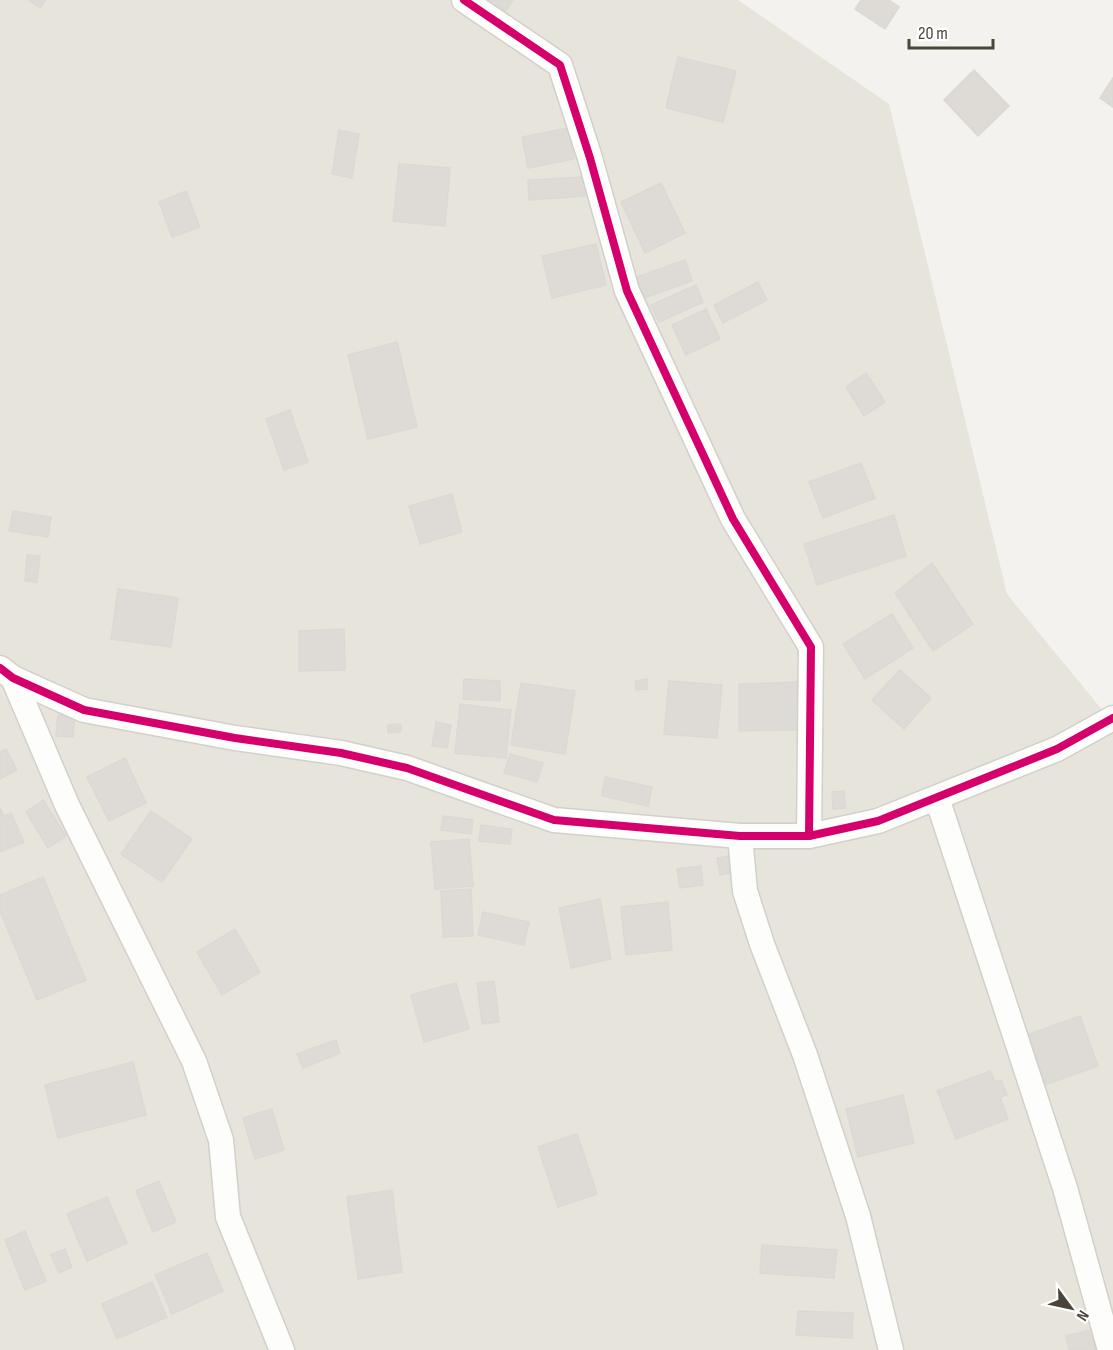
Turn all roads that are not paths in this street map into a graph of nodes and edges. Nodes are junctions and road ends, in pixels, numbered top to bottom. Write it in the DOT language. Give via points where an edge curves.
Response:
graph roads {
  1 [pos="464,0"];
  2 [pos="7,673"];
  3 [pos="1113,718"];
  4 [pos="937,798"];
  5 [pos="740,836"];
  6 [pos="809,836"];
  7 [pos="282,1350"];
  8 [pos="891,1350"];
  9 [pos="1110,1350"];
  1 -- 6 [label="street" via="560,65 627,291 733,519 811,647"];
  2 -- 5 [label="street" via="84,710 407,768 554,820"];
  2 -- 7 [label="street" via="67,805 194,1061 221,1140 228,1217"];
  3 -- 4 [label="street" via="1056,749"];
  4 -- 6 [label="street" via="879,821"];
  4 -- 9 [label="street" via="1065,1188"];
  5 -- 6 [label="street"];
  5 -- 8 [label="street" via="745,891 858,1215"];
}
